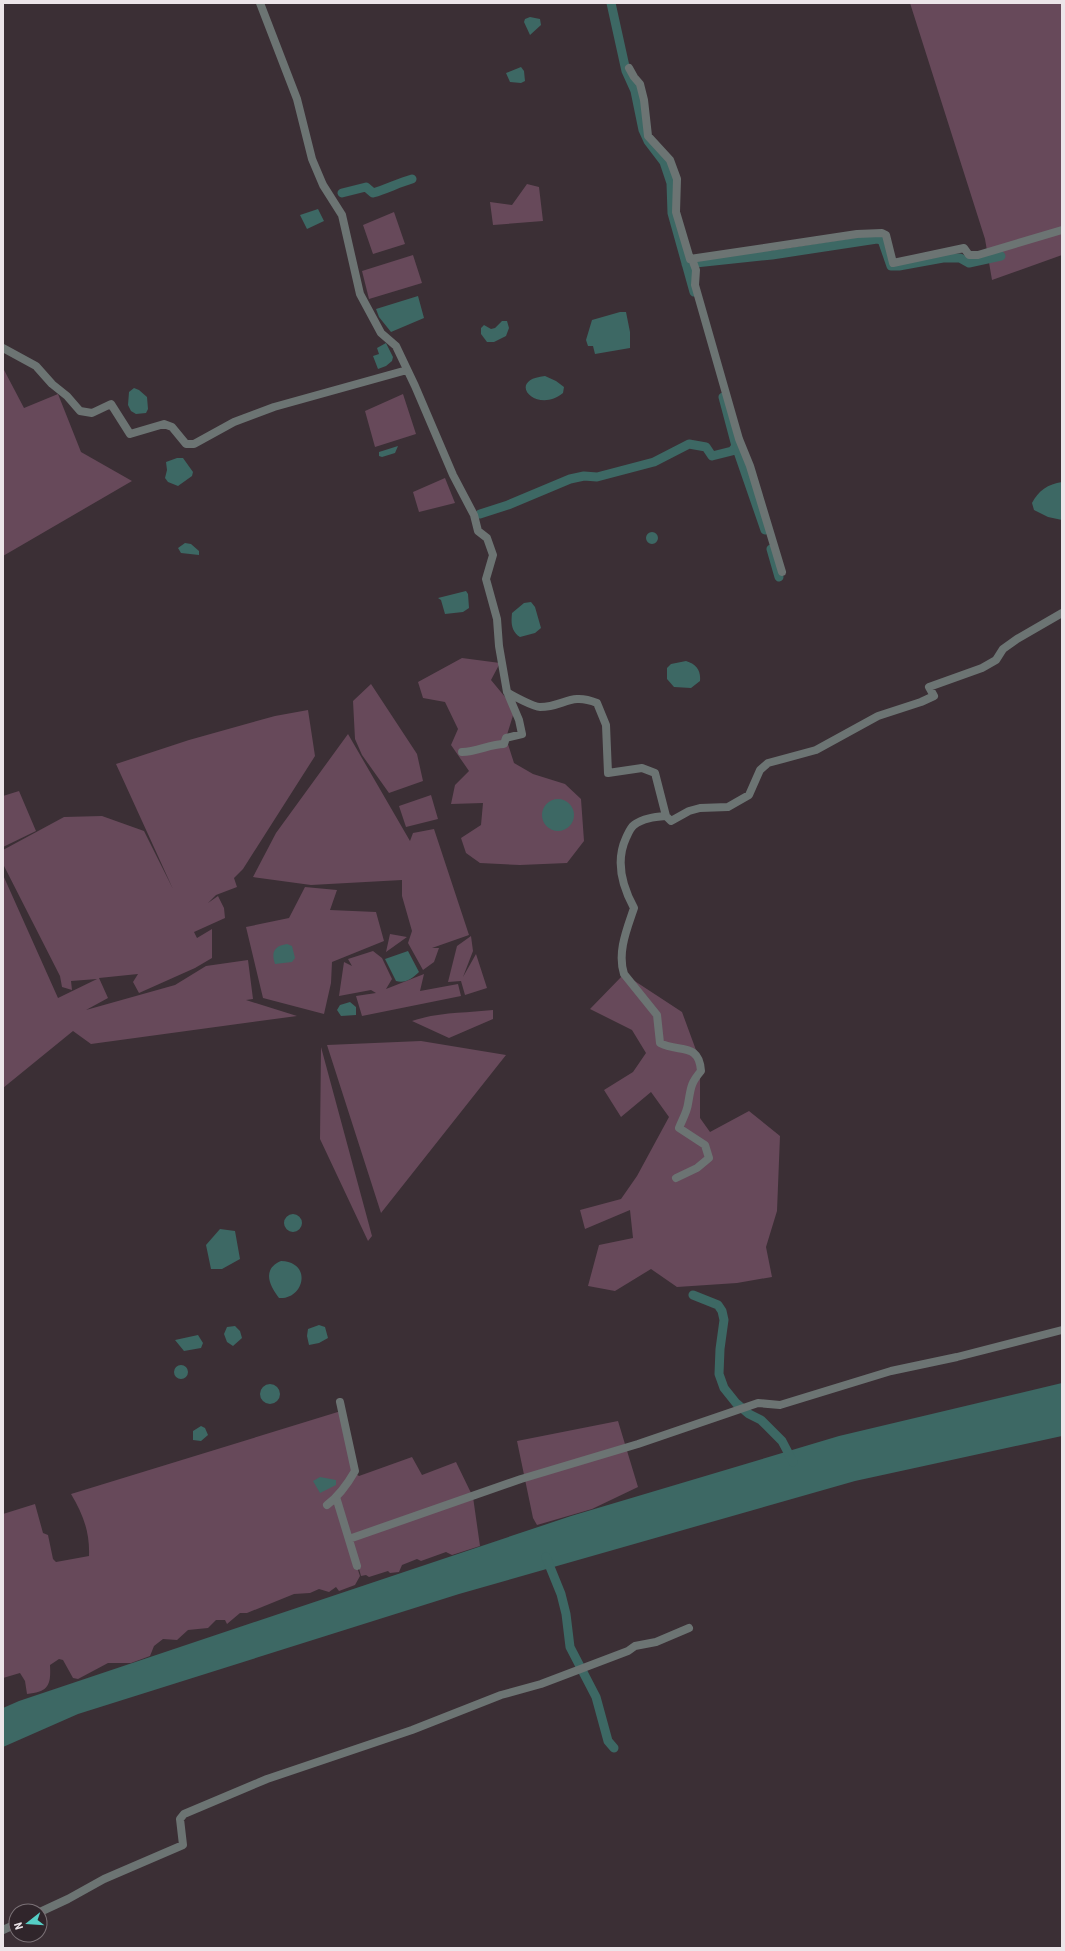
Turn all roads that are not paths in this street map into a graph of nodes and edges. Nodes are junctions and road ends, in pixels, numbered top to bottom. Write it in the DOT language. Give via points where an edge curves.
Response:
graph roads {
  1 [pos="260,3"];
  2 [pos="629,68"];
  3 [pos="1062,230"];
  4 [pos="693,259"];
  5 [pos="3,348"];
  6 [pos="407,370"];
  7 [pos="782,572"];
  8 [pos="1062,613"];
  9 [pos="507,692"];
  10 [pos="462,752"];
  11 [pos="666,816"];
  12 [pos="676,1178"];
  13 [pos="1062,1330"];
  14 [pos="340,1402"];
  15 [pos="336,1498"];
  16 [pos="327,1505"];
  17 [pos="349,1539"];
  18 [pos="357,1566"];
  19 [pos="689,1628"];
  20 [pos="48,1908"];
  1 -- 6 [label="street" via="297,99 312,159 323,185 342,215 360,294 381,334 396,346"];
  2 -- 4 [label="street" via="640,84 648,136 670,160 677,179 676,212 690,259"];
  3 -- 4 [label="street" via="978,255 969,255 964,248 893,263 886,235 882,233 857,234"];
  4 -- 7 [label="street" via="696,270 695,286 739,439 750,466"];
  5 -- 6 [label="street" via="36,366 80,411 92,414 110,404 130,434 164,424 172,427 186,444 194,444 234,422 274,407"];
  6 -- 9 [label="street" via="453,475 474,515 478,531 487,538 493,555 486,579 497,619"];
  8 -- 11 [label="street" via="1017,639 1003,649 996,660 982,668 929,687 934,696 878,716 816,750 768,763 760,770 749,795 740,802 728,808 689,810 671,821"];
  9 -- 10 [label="street" via="517,714 522,734 506,738 504,744"];
  9 -- 11 [label="street" via="519,700 539,707 584,698 597,704 606,725 608,772 642,768 655,773"];
  11 -- 12 [label="street" via="643,820 632,826 624,842 620,874 634,908 621,958 624,974 657,1016 660,1043 668,1048 685,1048 695,1054 700,1061 701,1071 692,1081 688,1104 679,1128 705,1145 709,1158 697,1168"];
  13 -- 17 [label="street" via="891,1371 780,1405 758,1404 521,1479"];
  14 -- 15 [label="street" via="355,1471"];
  15 -- 16 [label="street"];
  15 -- 17 [label="street"];
  17 -- 18 [label="street"];
  19 -- 20 [label="street" via="656,1642 635,1646 628,1651 541,1684 501,1695 412,1730 267,1779 184,1814 180,1819 183,1844 104,1879"];
}
